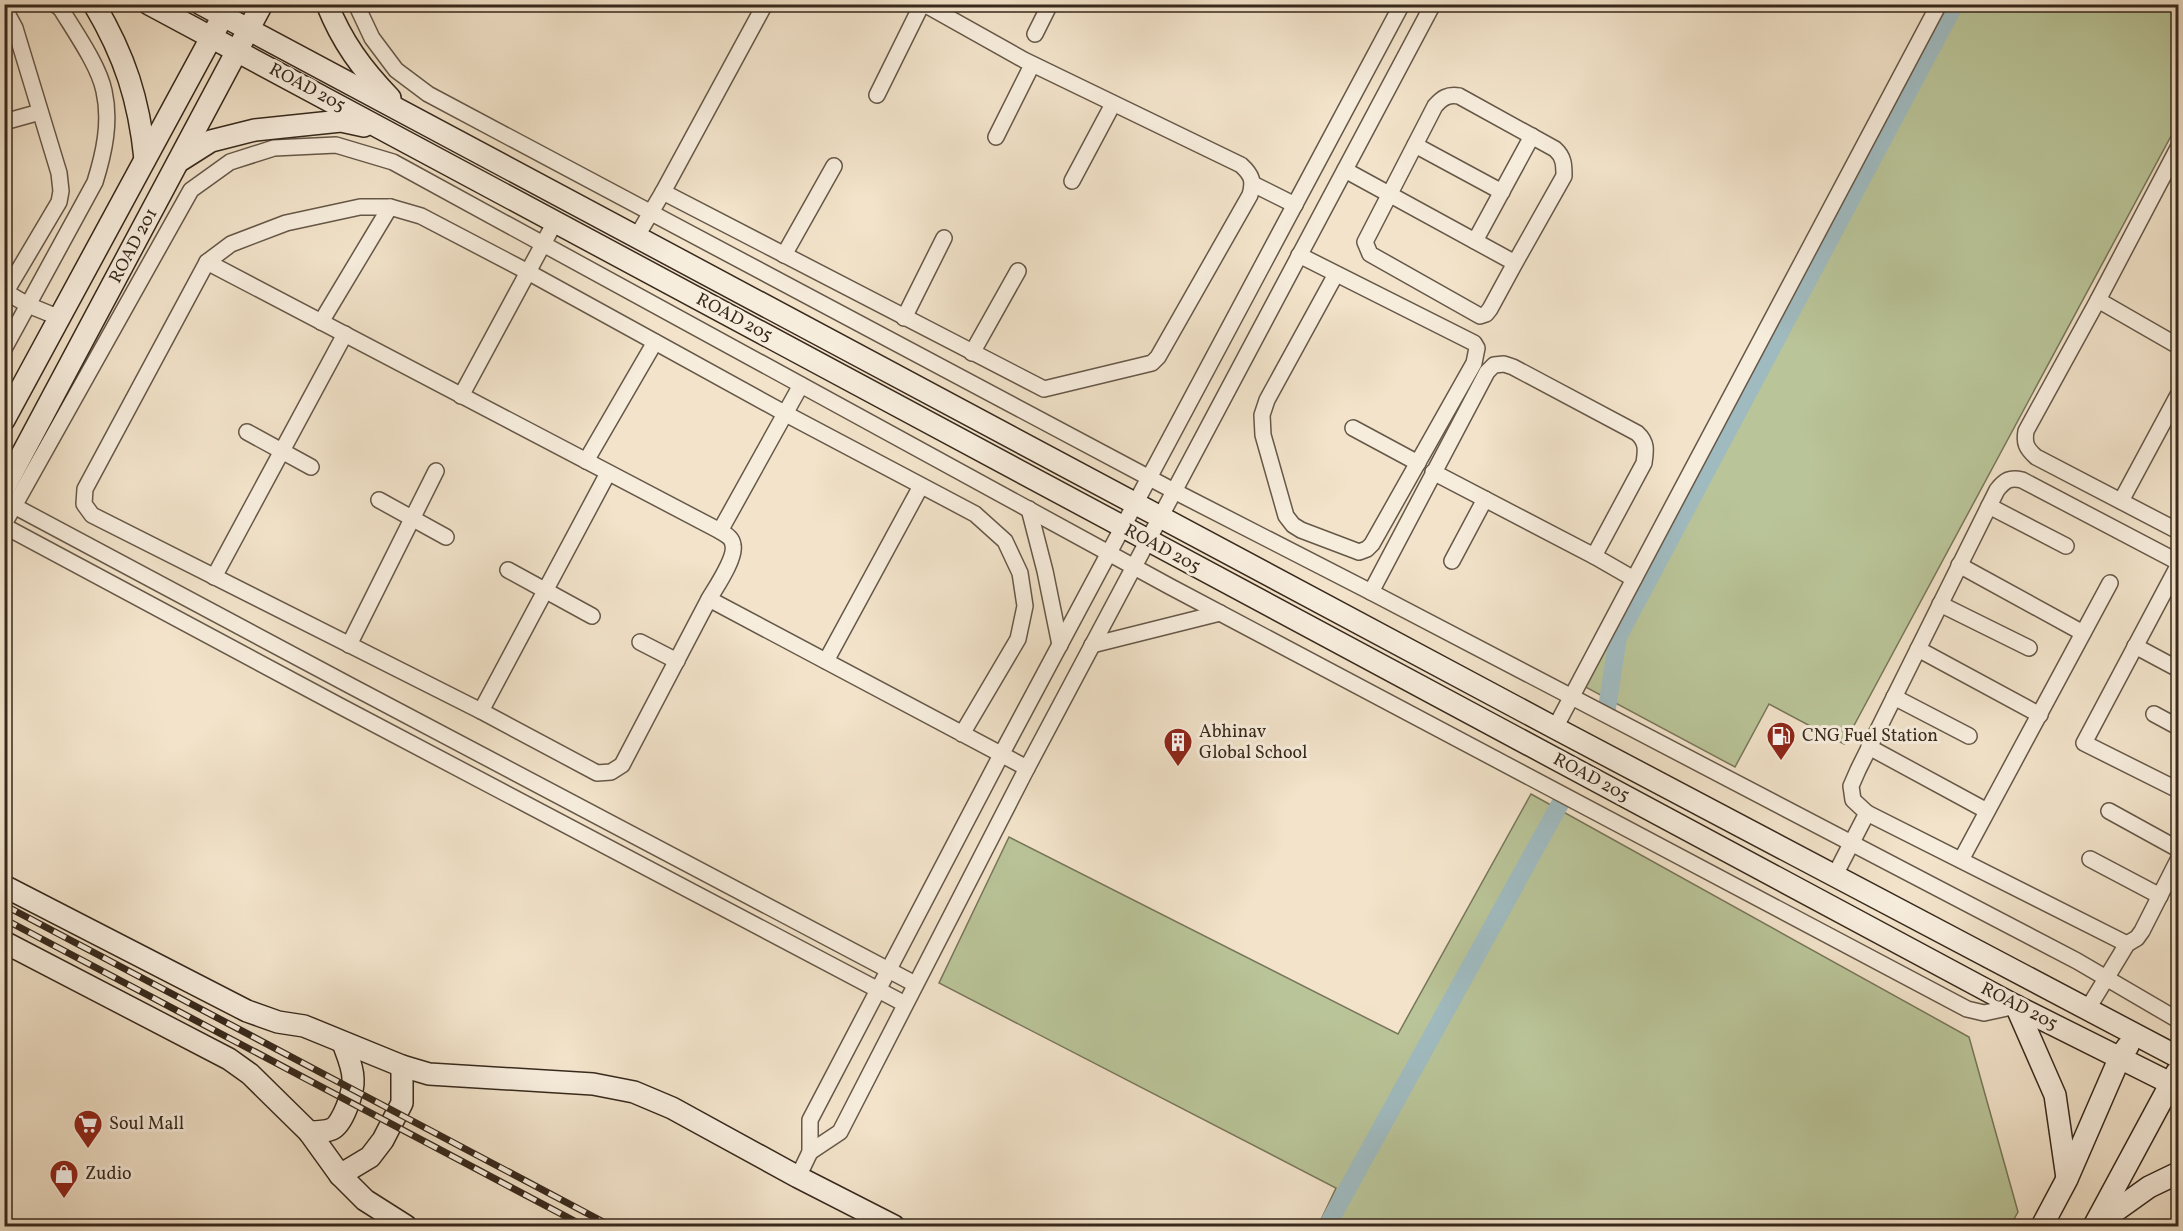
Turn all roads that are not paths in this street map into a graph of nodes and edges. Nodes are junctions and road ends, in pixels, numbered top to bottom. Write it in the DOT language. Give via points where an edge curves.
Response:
graph roads {
  1 [pos="55,4"];
  2 [pos="94,4"];
  3 [pos="149,4"];
  4 [pos="201,4"];
  5 [pos="262,4"];
  6 [pos="327,4"];
  7 [pos="356,4"];
  8 [pos="765,4"];
  9 [pos="923,4"];
  10 [pos="1050,4"];
  11 [pos="1402,4"];
  12 [pos="1433,4"];
  13 [pos="1939,4"];
  14 [pos="225,10"];
  15 [pos="4,13"];
  16 [pos="249,29"];
  17 [pos="1035,34"];
  18 [pos="211,37"];
  19 [pos="238,51"];
  20 [pos="1032,64"];
  21 [pos="877,95"];
  22 [pos="1113,104"];
  23 [pos="402,111"];
  24 [pos="40,112"];
  25 [pos="4,122"];
  26 [pos="385,130"];
  27 [pos="1532,136"];
  28 [pos="996,137"];
  29 [pos="1415,145"];
  30 [pos="2178,148"];
  31 [pos="145,159"];
  32 [pos="180,160"];
  33 [pos="834,166"];
  34 [pos="1345,170"];
  35 [pos="1072,181"];
  36 [pos="1253,184"];
  37 [pos="663,192"];
  38 [pos="1502,192"];
  39 [pos="1390,194"];
  40 [pos="1295,205"];
  41 [pos="390,207"];
  42 [pos="650,211"];
  43 [pos="555,222"];
  44 [pos="637,236"];
  45 [pos="944,238"];
  46 [pos="1475,241"];
  47 [pos="542,244"];
  48 [pos="784,255"];
  49 [pos="1299,255"];
  50 [pos="207,262"];
  51 [pos="1515,263"];
  52 [pos="528,272"];
  53 [pos="1018,272"];
  54 [pos="1336,274"];
  55 [pos="5,293"];
  56 [pos="2098,300"];
  57 [pos="28,305"];
  58 [pos="60,318"];
  59 [pos="904,318"];
  60 [pos="321,322"];
  61 [pos="345,334"];
  62 [pos="655,342"];
  63 [pos="2178,346"];
  64 [pos="4,349"];
  65 [pos="972,353"];
  66 [pos="801,385"];
  67 [pos="2178,395"];
  68 [pos="461,396"];
  69 [pos="786,414"];
  70 [pos="4,420"];
  71 [pos="1353,428"];
  72 [pos="247,432"];
  73 [pos="282,451"];
  74 [pos="586,461"];
  75 [pos="1418,463"];
  76 [pos="311,467"];
  77 [pos="436,471"];
  78 [pos="1433,472"];
  79 [pos="608,473"];
  80 [pos="1149,477"];
  81 [pos="921,486"];
  82 [pos="1174,492"];
  83 [pos="9,497"];
  84 [pos="1485,499"];
  85 [pos="379,500"];
  86 [pos="2121,501"];
  87 [pos="1136,503"];
  88 [pos="1989,506"];
  89 [pos="1029,509"];
  90 [pos="1160,516"];
  91 [pos="412,519"];
  92 [pos="4,525"];
  93 [pos="1123,528"];
  94 [pos="720,531"];
  95 [pos="2178,531"];
  96 [pos="446,537"];
  97 [pos="1147,540"];
  98 [pos="2066,546"];
  99 [pos="1110,553"];
  100 [pos="1594,556"];
  101 [pos="1452,561"];
  102 [pos="2178,564"];
  103 [pos="1959,566"];
  104 [pos="1135,567"];
  105 [pos="508,570"];
  106 [pos="214,577"];
  107 [pos="1634,579"];
  108 [pos="2110,583"];
  109 [pos="545,590"];
  110 [pos="1371,592"];
  111 [pos="710,599"];
  112 [pos="1940,604"];
  113 [pos="1220,613"];
  114 [pos="592,616"];
  115 [pos="2083,633"];
  116 [pos="640,642"];
  117 [pos="349,645"];
  118 [pos="1060,645"];
  119 [pos="1092,645"];
  120 [pos="2135,646"];
  121 [pos="2029,648"];
  122 [pos="1918,650"];
  123 [pos="676,661"];
  124 [pos="825,661"];
  125 [pos="2178,669"];
  126 [pos="1894,697"];
  127 [pos="1571,698"];
  128 [pos="480,711"];
  129 [pos="2154,714"];
  130 [pos="2040,715"];
  131 [pos="2178,727"];
  132 [pos="1555,729"];
  133 [pos="962,734"];
  134 [pos="1969,736"];
  135 [pos="1869,747"];
  136 [pos="1001,754"];
  137 [pos="1027,768"];
  138 [pos="2178,790"];
  139 [pos="2109,811"];
  140 [pos="1987,812"];
  141 [pos="1867,813"];
  142 [pos="1851,844"];
  143 [pos="2178,849"];
  144 [pos="2090,859"];
  145 [pos="1960,860"];
  146 [pos="2178,860"];
  147 [pos="1835,875"];
  148 [pos="4,886"];
  149 [pos="2160,896"];
  150 [pos="4,942"];
  151 [pos="2127,944"];
  152 [pos="888,970"];
  153 [pos="2105,978"];
  154 [pos="915,984"];
  155 [pos="878,990"];
  156 [pos="905,1004"];
  157 [pos="2016,1006"];
  158 [pos="2087,1010"];
  159 [pos="2178,1020"];
  160 [pos="2136,1035"];
  161 [pos="344,1043"];
  162 [pos="2120,1057"];
  163 [pos="2178,1057"];
  164 [pos="402,1066"];
  165 [pos="2176,1080"];
  166 [pos="309,1132"];
  167 [pos="810,1152"];
  168 [pos="2178,1173"];
  169 [pos="340,1175"];
  170 [pos="798,1177"];
  171 [pos="2067,1179"];
  172 [pos="406,1227"];
  173 [pos="894,1227"];
  174 [pos="2042,1227"];
  175 [pos="2094,1227"];
  1 -- 57 [label="street" via="87,51 104,91 107,128 95,183"];
  2 -- 31 [label="main road" via="123,60 135,95"];
  3 -- 18 [label="main road, ROAD 205"];
  4 -- 14 [label="main road, ROAD 205"];
  5 -- 16 [label="main road, ROAD 201"];
  6 -- 23 [label="main road" via="355,59"];
  7 -- 42 [label="street" via="372,39 396,70 428,94"];
  8 -- 37 [label="street"];
  9 -- 20 [label="street"];
  9 -- 21 [label="street"];
  10 -- 17 [label="street"];
  11 -- 40 [label="street"];
  12 -- 34 [label="street"];
  13 -- 107 [label="street"];
  14 -- 16 [label="main road, ROAD 205"];
  14 -- 18 [label="main road, ROAD 201"];
  15 -- 24 [label="street" via="15,28"];
  16 -- 19 [label="main road, ROAD 201"];
  16 -- 23 [label="main road, ROAD 205"];
  18 -- 19 [label="main road, ROAD 205"];
  18 -- 31 [label="main road, ROAD 201"];
  19 -- 26 [label="main road, ROAD 205"];
  19 -- 32 [label="main road, ROAD 201"];
  20 -- 22 [label="street"];
  20 -- 28 [label="street"];
  22 -- 35 [label="street"];
  22 -- 36 [label="street" via="1241,165 1250,173"];
  23 -- 44 [label="main road, ROAD 205"];
  24 -- 25 [label="street"];
  24 -- 55 [label="street" via="58,173 59,202"];
  26 -- 32 [label="main road" via="341,121 255,130 211,141"];
  26 -- 43 [label="main road, ROAD 205"];
  27 -- 29 [label="street" via="1454,95 1435,106"];
  27 -- 38 [label="street"];
  27 -- 51 [label="street" via="1561,155 1564,176"];
  29 -- 38 [label="street"];
  29 -- 39 [label="street"];
  30 -- 56 [label="street"];
  31 -- 58 [label="main road, ROAD 201"];
  32 -- 83 [label="main road, ROAD 201"];
  33 -- 48 [label="street"];
  34 -- 39 [label="street"];
  34 -- 49 [label="street"];
  36 -- 40 [label="street"];
  36 -- 65 [label="street" via="1152,363 1044,389"];
  37 -- 42 [label="street"];
  37 -- 48 [label="street"];
  38 -- 46 [label="street"];
  39 -- 46 [label="street"];
  39 -- 51 [label="street" via="1365,242 1370,254 1474,314 1486,314"];
  40 -- 80 [label="street"];
  41 -- 50 [label="street" via="360,207 286,223 231,244"];
  41 -- 52 [label="street" via="421,216"];
  41 -- 60 [label="street"];
  42 -- 44 [label="street"];
  42 -- 80 [label="street"];
  43 -- 47 [label="street"];
  43 -- 93 [label="main road, ROAD 205"];
  44 -- 87 [label="main road, ROAD 205"];
  45 -- 59 [label="street"];
  46 -- 51 [label="street"];
  47 -- 52 [label="street"];
  47 -- 66 [label="street"];
  47 -- 83 [label="street" via="393,162 336,145 274,148 230,162 191,190"];
  48 -- 59 [label="street"];
  49 -- 54 [label="street"];
  49 -- 82 [label="street"];
  50 -- 60 [label="street"];
  50 -- 106 [label="street" via="85,489 84,504 92,516"];
  52 -- 62 [label="street"];
  52 -- 68 [label="street"];
  53 -- 65 [label="street"];
  54 -- 75 [label="street" via="1474,343 1477,348 1473,363"];
  54 -- 75 [label="street" via="1262,415 1263,435 1286,516 1301,530 1351,550 1367,549"];
  55 -- 57 [label="street"];
  56 -- 63 [label="street"];
  56 -- 86 [label="street" via="2026,430 2026,449"];
  57 -- 58 [label="street"];
  57 -- 64 [label="street"];
  58 -- 70 [label="main road, ROAD 201"];
  59 -- 65 [label="street"];
  60 -- 61 [label="street"];
  61 -- 68 [label="street"];
  61 -- 73 [label="street"];
  62 -- 69 [label="street"];
  62 -- 74 [label="street"];
  66 -- 69 [label="street"];
  66 -- 89 [label="street"];
  67 -- 86 [label="street"];
  68 -- 74 [label="street"];
  69 -- 81 [label="street"];
  69 -- 94 [label="street"];
  71 -- 75 [label="street"];
  72 -- 73 [label="street"];
  73 -- 76 [label="street"];
  73 -- 106 [label="street"];
  74 -- 79 [label="street"];
  77 -- 91 [label="street"];
  78 -- 84 [label="street"];
  78 -- 100 [label="street" via="1487,372 1494,365 1504,364 1524,373 1644,440 1644,463"];
  78 -- 110 [label="street"];
  79 -- 94 [label="street"];
  79 -- 109 [label="street"];
  80 -- 82 [label="street"];
  80 -- 87 [label="street"];
  81 -- 124 [label="street"];
  81 -- 133 [label="street" via="975,514 1005,541 1020,573 1025,606 1018,639"];
  82 -- 90 [label="street"];
  82 -- 110 [label="street"];
  83 -- 92 [label="street"];
  83 -- 152 [label="street" via="351,686"];
  84 -- 100 [label="street"];
  84 -- 101 [label="street"];
  85 -- 91 [label="street"];
  86 -- 95 [label="street"];
  87 -- 90 [label="main road, ROAD 205"];
  87 -- 93 [label="street"];
  88 -- 98 [label="street"];
  88 -- 102 [label="street" via="2004,481 2022,480"];
  88 -- 103 [label="street"];
  89 -- 99 [label="street"];
  89 -- 118 [label="street"];
  90 -- 97 [label="street"];
  90 -- 132 [label="main road, ROAD 205"];
  91 -- 96 [label="street"];
  91 -- 117 [label="street"];
  92 -- 155 [label="street"];
  93 -- 97 [label="main road, ROAD 205"];
  93 -- 99 [label="street"];
  94 -- 111 [label="street" via="730,537 733,554"];
  97 -- 104 [label="street"];
  97 -- 157 [label="main road, ROAD 205"];
  99 -- 104 [label="street"];
  99 -- 118 [label="street"];
  100 -- 107 [label="street"];
  102 -- 120 [label="street"];
  103 -- 112 [label="street"];
  103 -- 115 [label="street"];
  104 -- 113 [label="street"];
  104 -- 119 [label="street"];
  105 -- 109 [label="street"];
  106 -- 117 [label="street"];
  107 -- 127 [label="street"];
  108 -- 115 [label="street"];
  109 -- 114 [label="street"];
  109 -- 128 [label="street"];
  110 -- 127 [label="street"];
  111 -- 123 [label="street"];
  111 -- 124 [label="street"];
  112 -- 121 [label="street"];
  112 -- 122 [label="street"];
  113 -- 119 [label="street"];
  113 -- 157 [label="street" via="1967,1009 1984,1013"];
  115 -- 130 [label="street"];
  116 -- 123 [label="street"];
  117 -- 128 [label="street"];
  118 -- 136 [label="street"];
  119 -- 137 [label="street"];
  120 -- 125 [label="street"];
  120 -- 138 [label="street" via="2084,743"];
  122 -- 126 [label="street"];
  122 -- 130 [label="street"];
  123 -- 128 [label="street" via="622,765 611,772 597,773"];
  124 -- 133 [label="street"];
  126 -- 134 [label="street"];
  126 -- 135 [label="street"];
  127 -- 132 [label="street"];
  127 -- 142 [label="street"];
  129 -- 131 [label="street"];
  130 -- 140 [label="street"];
  132 -- 147 [label="main road, ROAD 205"];
  133 -- 136 [label="street"];
  135 -- 140 [label="street"];
  135 -- 141 [label="street" via="1851,786 1853,800"];
  136 -- 137 [label="street"];
  136 -- 152 [label="street"];
  137 -- 154 [label="street"];
  139 -- 143 [label="street"];
  140 -- 145 [label="street"];
  141 -- 142 [label="street"];
  141 -- 145 [label="street"];
  142 -- 147 [label="street"];
  142 -- 153 [label="street"];
  144 -- 149 [label="street"];
  145 -- 151 [label="street"];
  146 -- 149 [label="street"];
  147 -- 158 [label="main road, ROAD 205"];
  148 -- 161 [label="main road" via="247,1011 304,1026"];
  149 -- 151 [label="street" via="2137,938"];
  150 -- 166 [label="main road" via="229,1059 250,1074"];
  151 -- 153 [label="street"];
  152 -- 154 [label="street"];
  152 -- 155 [label="street"];
  153 -- 158 [label="street"];
  153 -- 159 [label="street"];
  154 -- 156 [label="street"];
  155 -- 156 [label="street"];
  155 -- 167 [label="street" via="810,1120"];
  156 -- 167 [label="street" via="840,1132"];
  157 -- 162 [label="main road, ROAD 205"];
  157 -- 171 [label="main road" via="2055,1095"];
  158 -- 160 [label="main road, ROAD 205"];
  160 -- 162 [label="main road"];
  160 -- 163 [label="main road, ROAD 205"];
  161 -- 164 [label="main road"];
  161 -- 166 [label="main road" via="353,1079 341,1120 334,1128"];
  162 -- 165 [label="main road, ROAD 205"];
  162 -- 171 [label="main road"];
  164 -- 169 [label="main road" via="402,1103 382,1140 370,1157"];
  164 -- 170 [label="main road" via="429,1074 593,1084 634,1092 672,1108"];
  165 -- 175 [label="main road"];
  166 -- 169 [label="main road"];
  167 -- 170 [label="street"];
  168 -- 175 [label="main road" via="2149,1186"];
  169 -- 172 [label="main road" via="365,1200"];
  170 -- 173 [label="main road"];
  171 -- 174 [label="main road"];
}
